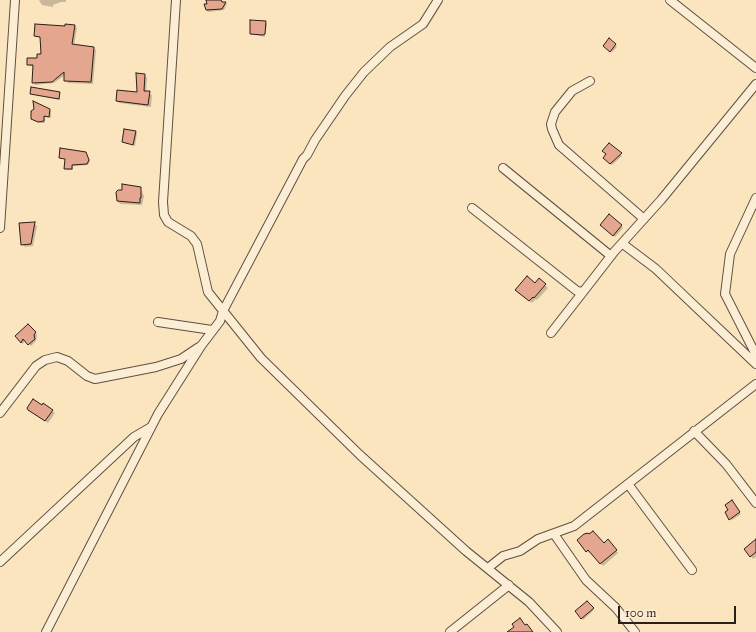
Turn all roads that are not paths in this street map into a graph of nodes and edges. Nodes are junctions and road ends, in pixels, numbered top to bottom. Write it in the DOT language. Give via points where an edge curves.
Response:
graph roads {
  1 [pos="14,0"];
  2 [pos="176,0"];
  3 [pos="438,0"];
  4 [pos="670,0"];
  5 [pos="756,68"];
  6 [pos="590,80"];
  7 [pos="756,84"];
  8 [pos="503,168"];
  9 [pos="756,198"];
  10 [pos="472,208"];
  11 [pos="644,219"];
  12 [pos="0,228"];
  13 [pos="623,244"];
  14 [pos="611,256"];
  15 [pos="583,292"];
  16 [pos="223,311"];
  17 [pos="158,322"];
  18 [pos="212,330"];
  19 [pos="551,333"];
  20 [pos="201,346"];
  21 [pos="756,355"];
  22 [pos="756,364"];
  23 [pos="756,384"];
  24 [pos="0,414"];
  25 [pos="152,426"];
  26 [pos="694,431"];
  27 [pos="628,484"];
  28 [pos="756,503"];
  29 [pos="554,534"];
  30 [pos="0,562"];
  31 [pos="488,568"];
  32 [pos="692,570"];
  33 [pos="509,585"];
  34 [pos="46,632"];
  35 [pos="450,632"];
  36 [pos="557,632"];
  37 [pos="634,632"];
  1 -- 12 [label="street"];
  2 -- 16 [label="street" via="164,215 168,222 194,240 201,258 205,285"];
  3 -- 16 [label="street" via="423,24 378,58 345,96 303,159"];
  4 -- 5 [label="street"];
  6 -- 11 [label="street" via="572,91 555,112 552,129 558,144"];
  7 -- 11 [label="street"];
  8 -- 14 [label="street"];
  9 -- 21 [label="street" via="730,254 725,294"];
  10 -- 15 [label="street" via="578,291"];
  11 -- 13 [label="street"];
  13 -- 14 [label="street"];
  13 -- 22 [label="street" via="656,269"];
  14 -- 15 [label="street"];
  15 -- 19 [label="street"];
  16 -- 18 [label="street" via="220,321"];
  16 -- 31 [label="street" via="261,358 360,455"];
  17 -- 18 [label="street"];
  18 -- 20 [label="street"];
  20 -- 24 [label="street" via="181,359 156,368 95,379 68,361 57,358 45,360 36,366"];
  20 -- 25 [label="street"];
  23 -- 26 [label="street"];
  25 -- 30 [label="street" via="134,437"];
  25 -- 34 [label="street"];
  26 -- 27 [label="street"];
  26 -- 28 [label="street" via="726,464"];
  27 -- 29 [label="street" via="574,526"];
  27 -- 32 [label="street"];
  29 -- 31 [label="street" via="504,556"];
  29 -- 37 [label="street" via="586,580 616,608"];
  31 -- 33 [label="street"];
  33 -- 35 [label="street"];
  33 -- 36 [label="street"];
}
